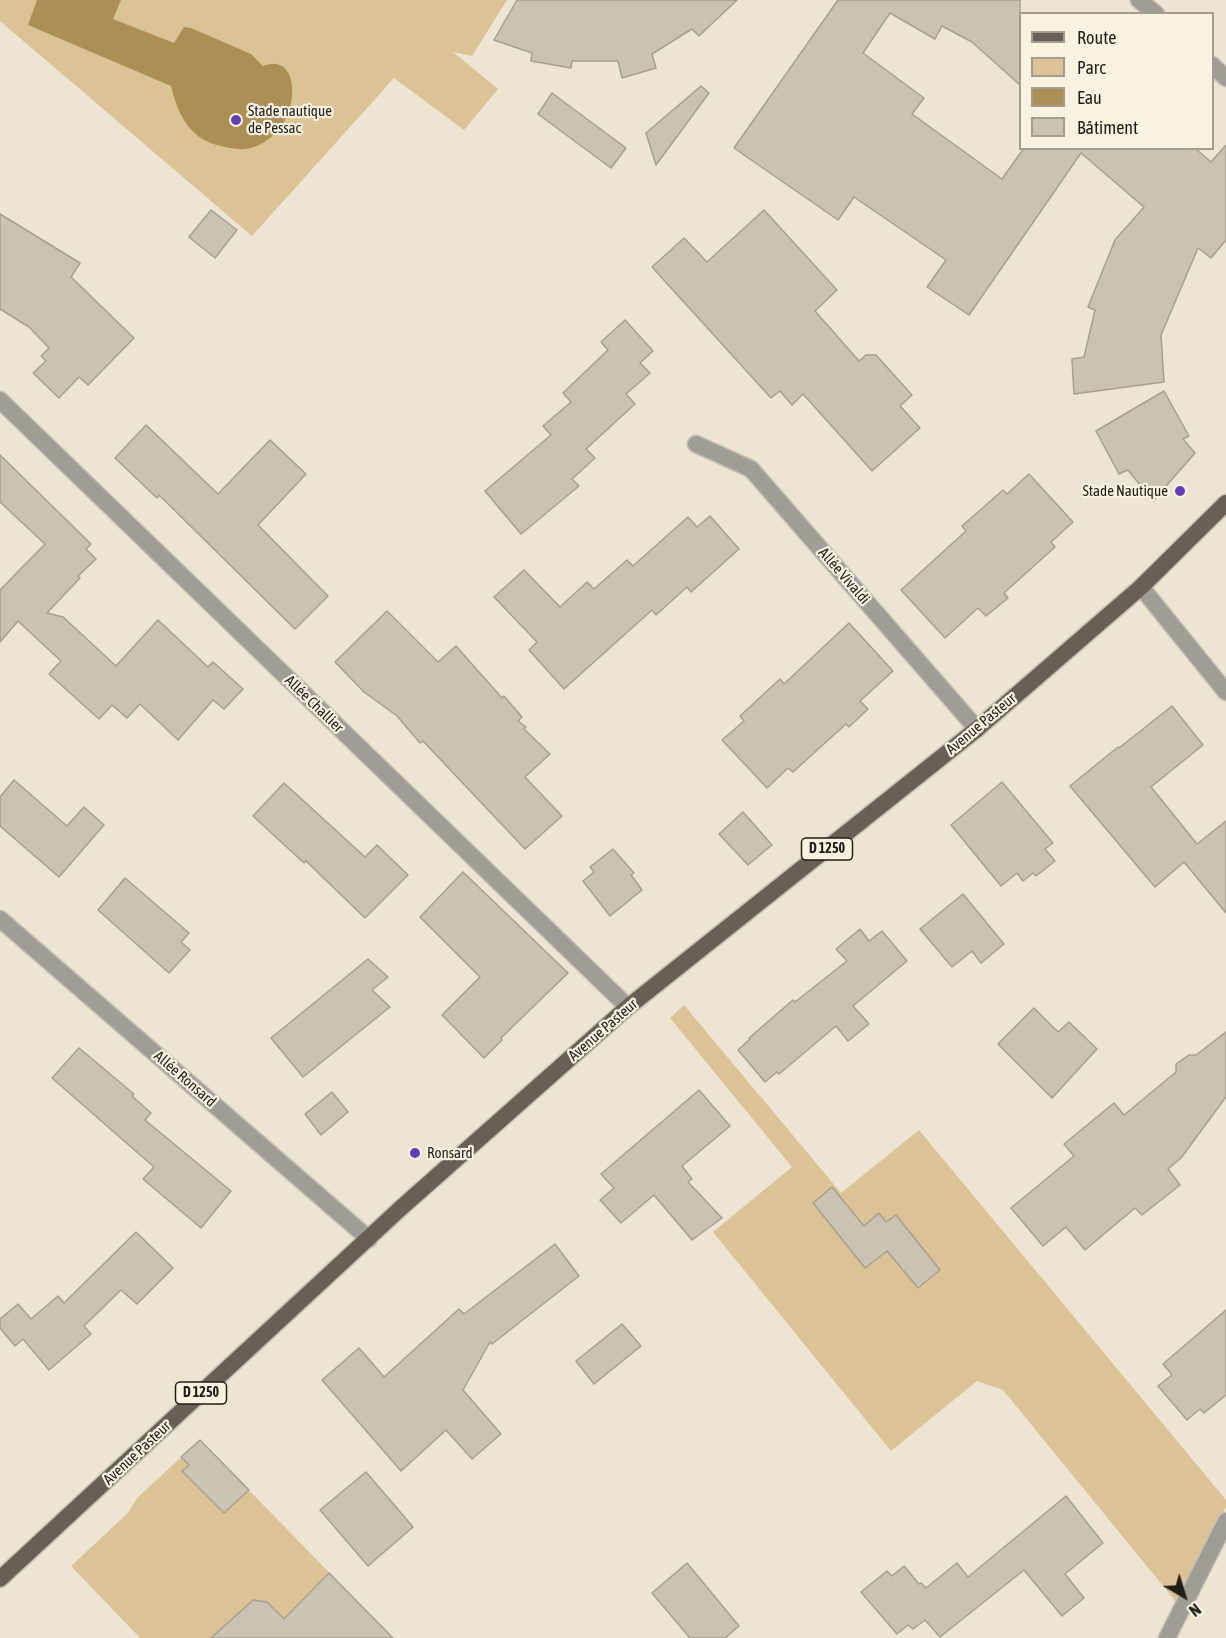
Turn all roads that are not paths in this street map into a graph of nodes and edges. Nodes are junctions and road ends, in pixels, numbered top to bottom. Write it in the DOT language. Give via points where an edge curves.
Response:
graph roads {
  1 [pos="1139,0"];
  2 [pos="1154,12"];
  3 [pos="1214,67"];
  4 [pos="1226,78"];
  5 [pos="0,400"];
  6 [pos="696,444"];
  7 [pos="1226,503"];
  8 [pos="1141,587"];
  9 [pos="1226,692"];
  10 [pos="977,729"];
  11 [pos="0,919"];
  12 [pos="628,1007"];
  13 [pos="369,1239"];
  14 [pos="1226,1521"];
  15 [pos="0,1579"];
  16 [pos="1167,1638"];
  1 -- 2 [label="street"];
  3 -- 4 [label="street"];
  5 -- 12 [label="street, Allée Challier"];
  6 -- 10 [label="street, Allée Vivaldi" via="751,469"];
  7 -- 8 [label="main road, Avenue Pasteur / D 1250"];
  8 -- 9 [label="street"];
  8 -- 10 [label="main road, Avenue Pasteur / D 1250"];
  10 -- 12 [label="main road, Avenue Pasteur / D 1250"];
  11 -- 13 [label="street, Allée Ronsard"];
  12 -- 13 [label="main road, Avenue Pasteur / D 1250"];
  13 -- 15 [label="main road, Avenue Pasteur / D 1250"];
  14 -- 16 [label="street"];
}
